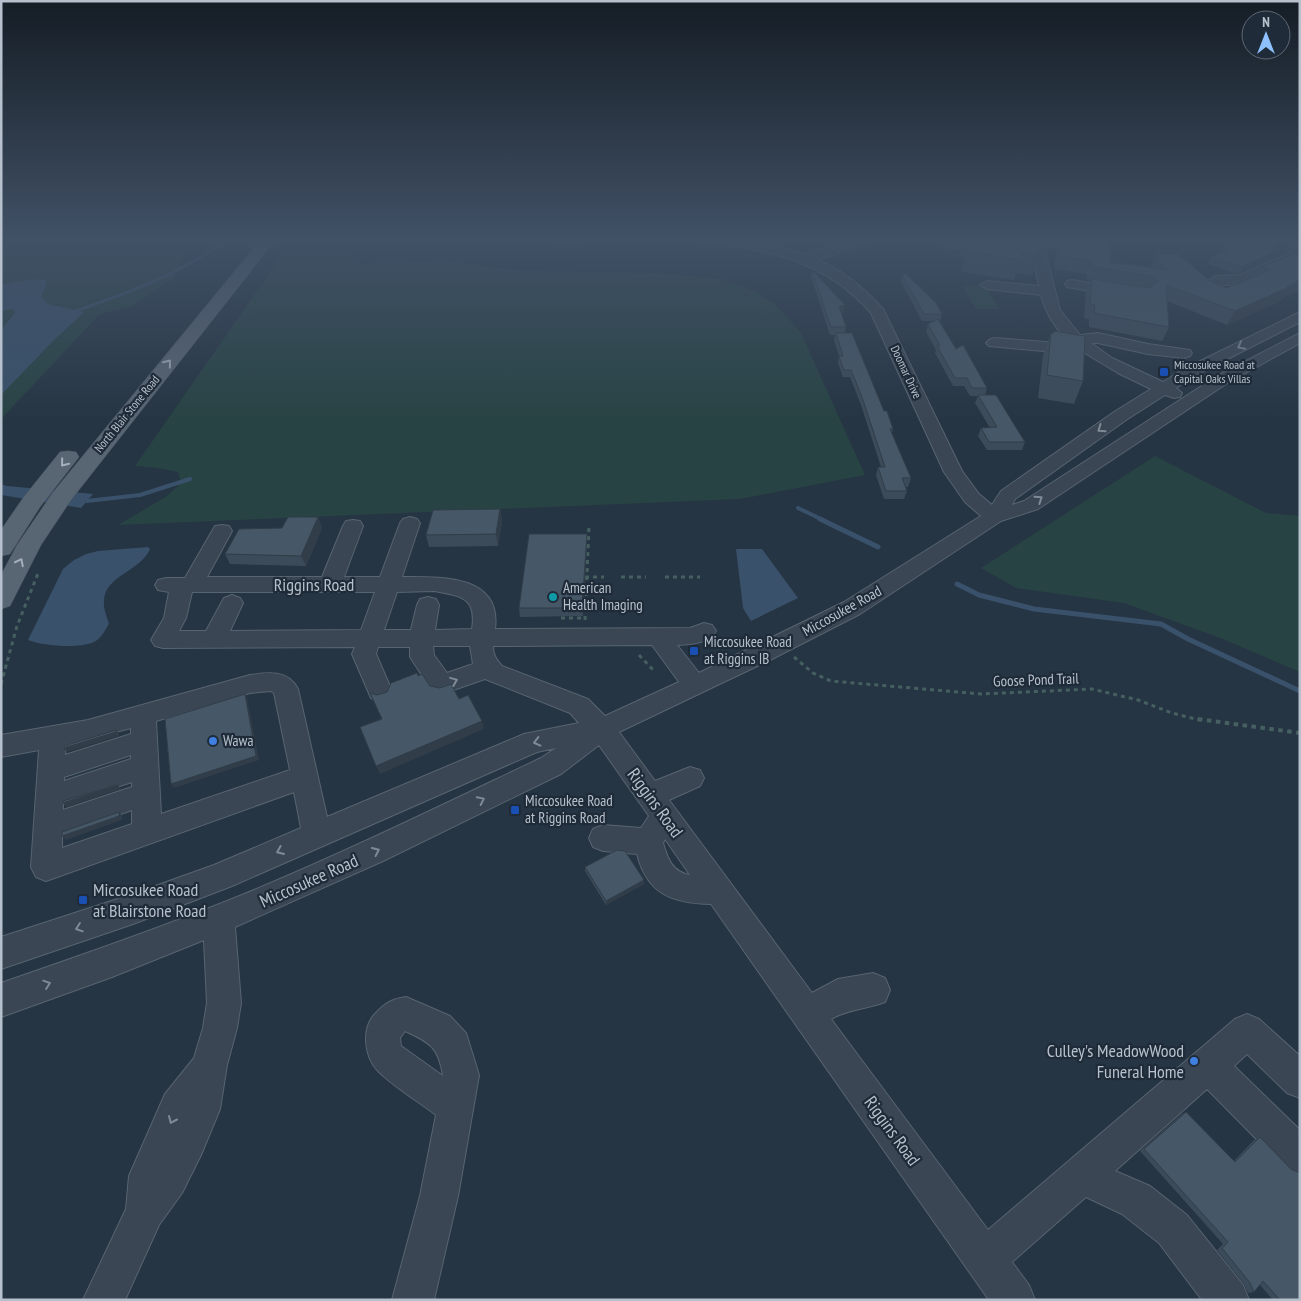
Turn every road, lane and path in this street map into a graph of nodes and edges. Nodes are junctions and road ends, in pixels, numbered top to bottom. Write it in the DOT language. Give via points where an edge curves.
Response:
graph roads {
  1 [pos="202,299"];
  2 [pos="221,299"];
  3 [pos="867,299"];
  4 [pos="1050,299"];
  5 [pos="1300,316"];
  6 [pos="1300,337"];
  7 [pos="994,342"];
  8 [pos="1085,345"];
  9 [pos="1184,354"];
  10 [pos="1164,389"];
  11 [pos="1190,400"];
  12 [pos="111,406"];
  13 [pos="79,444"];
  14 [pos="994,517"];
  15 [pos="410,523"];
  16 [pos="8,526"];
  17 [pos="41,526"];
  18 [pos="353,526"];
  19 [pos="589,526"];
  20 [pos="222,531"];
  21 [pos="1,548"];
  22 [pos="41,568"];
  23 [pos="700,576"];
  24 [pos="586,577"];
  25 [pos="604,577"];
  26 [pos="620,577"];
  27 [pos="646,577"];
  28 [pos="664,577"];
  29 [pos="180,585"];
  30 [pos="330,585"];
  31 [pos="387,585"];
  32 [pos="1,600"];
  33 [pos="232,603"];
  34 [pos="428,605"];
  35 [pos="585,624"];
  36 [pos="704,631"];
  37 [pos="658,636"];
  38 [pos="483,638"];
  39 [pos="214,639"];
  40 [pos="369,639"];
  41 [pos="421,639"];
  42 [pos="779,645"];
  43 [pos="631,655"];
  44 [pos="487,668"];
  45 [pos="654,672"];
  46 [pos="1,684"];
  47 [pos="694,685"];
  48 [pos="380,691"];
  49 [pos="143,714"];
  50 [pos="602,729"];
  51 [pos="1300,733"];
  52 [pos="53,736"];
  53 [pos="1,746"];
  54 [pos="144,753"];
  55 [pos="304,777"];
  56 [pos="690,778"];
  57 [pos="51,784"];
  58 [pos="145,794"];
  59 [pos="657,806"];
  60 [pos="48,827"];
  61 [pos="146,832"];
  62 [pos="317,836"];
  63 [pos="603,838"];
  64 [pos="648,842"];
  65 [pos="719,890"];
  66 [pos="219,919"];
  67 [pos="1,953"];
  68 [pos="873,990"];
  69 [pos="1,1000"];
  70 [pos="807,1014"];
  71 [pos="1208,1065"];
  72 [pos="1300,1080"];
  73 [pos="456,1107"];
  74 [pos="1300,1157"];
  75 [pos="1082,1175"];
  76 [pos="985,1259"];
  77 [pos="104,1300"];
  78 [pos="413,1300"];
  79 [pos="1014,1300"];
  80 [pos="1228,1300"];
  1 -- 12 [label="main road, North Blair Stone Road"];
  17 -- 2 [label="main road, North Blair Stone Road, one-way"];
  3 -- 14 [label="street, Doomar Drive" via="873,305 953,472 972,498"];
  4 -- 8 [label="street" via="1069,332"];
  5 -- 10 [label="street, Miccosukee Road, one-way" via="1190,372"];
  6 -- 11 [label="street, Miccosukee Road"];
  7 -- 8 [label="street"];
  8 -- 9 [label="street" via="1098,338"];
  8 -- 10 [label="street" via="1109,363"];
  10 -- 11 [label="street"];
  10 -- 14 [label="street, Miccosukee Road, one-way" via="1008,495"];
  14 -- 11 [label="street, Miccosukee Road, one-way" via="1031,505"];
  13 -- 16 [label="main road, North Blair Stone Road, one-way"];
  14 -- 42 [label="street, Miccosukee Road" via="852,608"];
  15 -- 31 [label="street"];
  16 -- 17 [label="main road"];
  16 -- 21 [label="main road, North Blair Stone Road"];
  32 -- 17 [label="main road, North Blair Stone Road, one-way"];
  18 -- 30 [label="lane"];
  19 -- 24 [label="path"];
  20 -- 29 [label="street"];
  22 -- 46 [label="path" via="22,611"];
  23 -- 28 [label="path"];
  24 -- 25 [label="path"];
  24 -- 35 [label="path"];
  26 -- 27 [label="path"];
  29 -- 30 [label="street, Riggins Road"];
  29 -- 39 [label="street" via="175,618 163,640"];
  30 -- 31 [label="street, Riggins Road"];
  31 -- 38 [label="street, Riggins Road" via="448,585 473,594 485,609"];
  31 -- 40 [label="street"];
  33 -- 39 [label="street"];
  34 -- 41 [label="street"];
  36 -- 37 [label="street" via="692,636"];
  37 -- 38 [label="street"];
  37 -- 47 [label="street"];
  38 -- 41 [label="street"];
  38 -- 44 [label="street, Riggins Road" via="481,653"];
  39 -- 40 [label="street"];
  40 -- 41 [label="street"];
  40 -- 48 [label="street" via="364,654"];
  41 -- 44 [label="street, one-way" via="422,657 442,686"];
  42 -- 47 [label="street, Miccosukee Road"];
  42 -- 51 [label="path, Goose Pond Trail" via="813,672 831,681 964,693 1092,689 1204,721"];
  43 -- 45 [label="path" via="641,655"];
  44 -- 50 [label="street, Riggins Road" via="579,706"];
  47 -- 50 [label="street, Miccosukee Road"];
  49 -- 52 [label="street"];
  49 -- 54 [label="street"];
  49 -- 55 [label="street" via="250,684 273,680 281,683 286,689"];
  50 -- 59 [label="street, Riggins Road"];
  50 -- 62 [label="street, Miccosukee Road, one-way" via="533,742"];
  66 -- 50 [label="street, Miccosukee Road, one-way" via="373,852 551,766"];
  52 -- 53 [label="street"];
  52 -- 57 [label="street"];
  54 -- 57 [label="street"];
  54 -- 58 [label="street"];
  55 -- 61 [label="street"];
  55 -- 62 [label="street"];
  56 -- 59 [label="street"];
  57 -- 60 [label="street"];
  58 -- 60 [label="street"];
  58 -- 61 [label="street"];
  59 -- 64 [label="street"];
  59 -- 65 [label="street, Riggins Road"];
  60 -- 61 [label="street" via="46,867"];
  62 -- 67 [label="street, Miccosukee Road, one-way" via="133,909"];
  63 -- 64 [label="street"];
  64 -- 65 [label="street" via="660,874 673,886"];
  65 -- 70 [label="street, Riggins Road"];
  69 -- 66 [label="street, Miccosukee Road, one-way"];
  66 -- 77 [label="street" via="224,1003 202,1109 168,1179 145,1211"];
  68 -- 70 [label="street" via="838,996"];
  70 -- 76 [label="street, Riggins Road"];
  71 -- 72 [label="street" via="1247,1031"];
  71 -- 74 [label="street"];
  71 -- 75 [label="street"];
  73 -- 78 [label="street" via="439,1196"];
  75 -- 76 [label="street"];
  75 -- 80 [label="street" via="1136,1200 1173,1229"];
  76 -- 79 [label="street, Riggins Road"];
}
